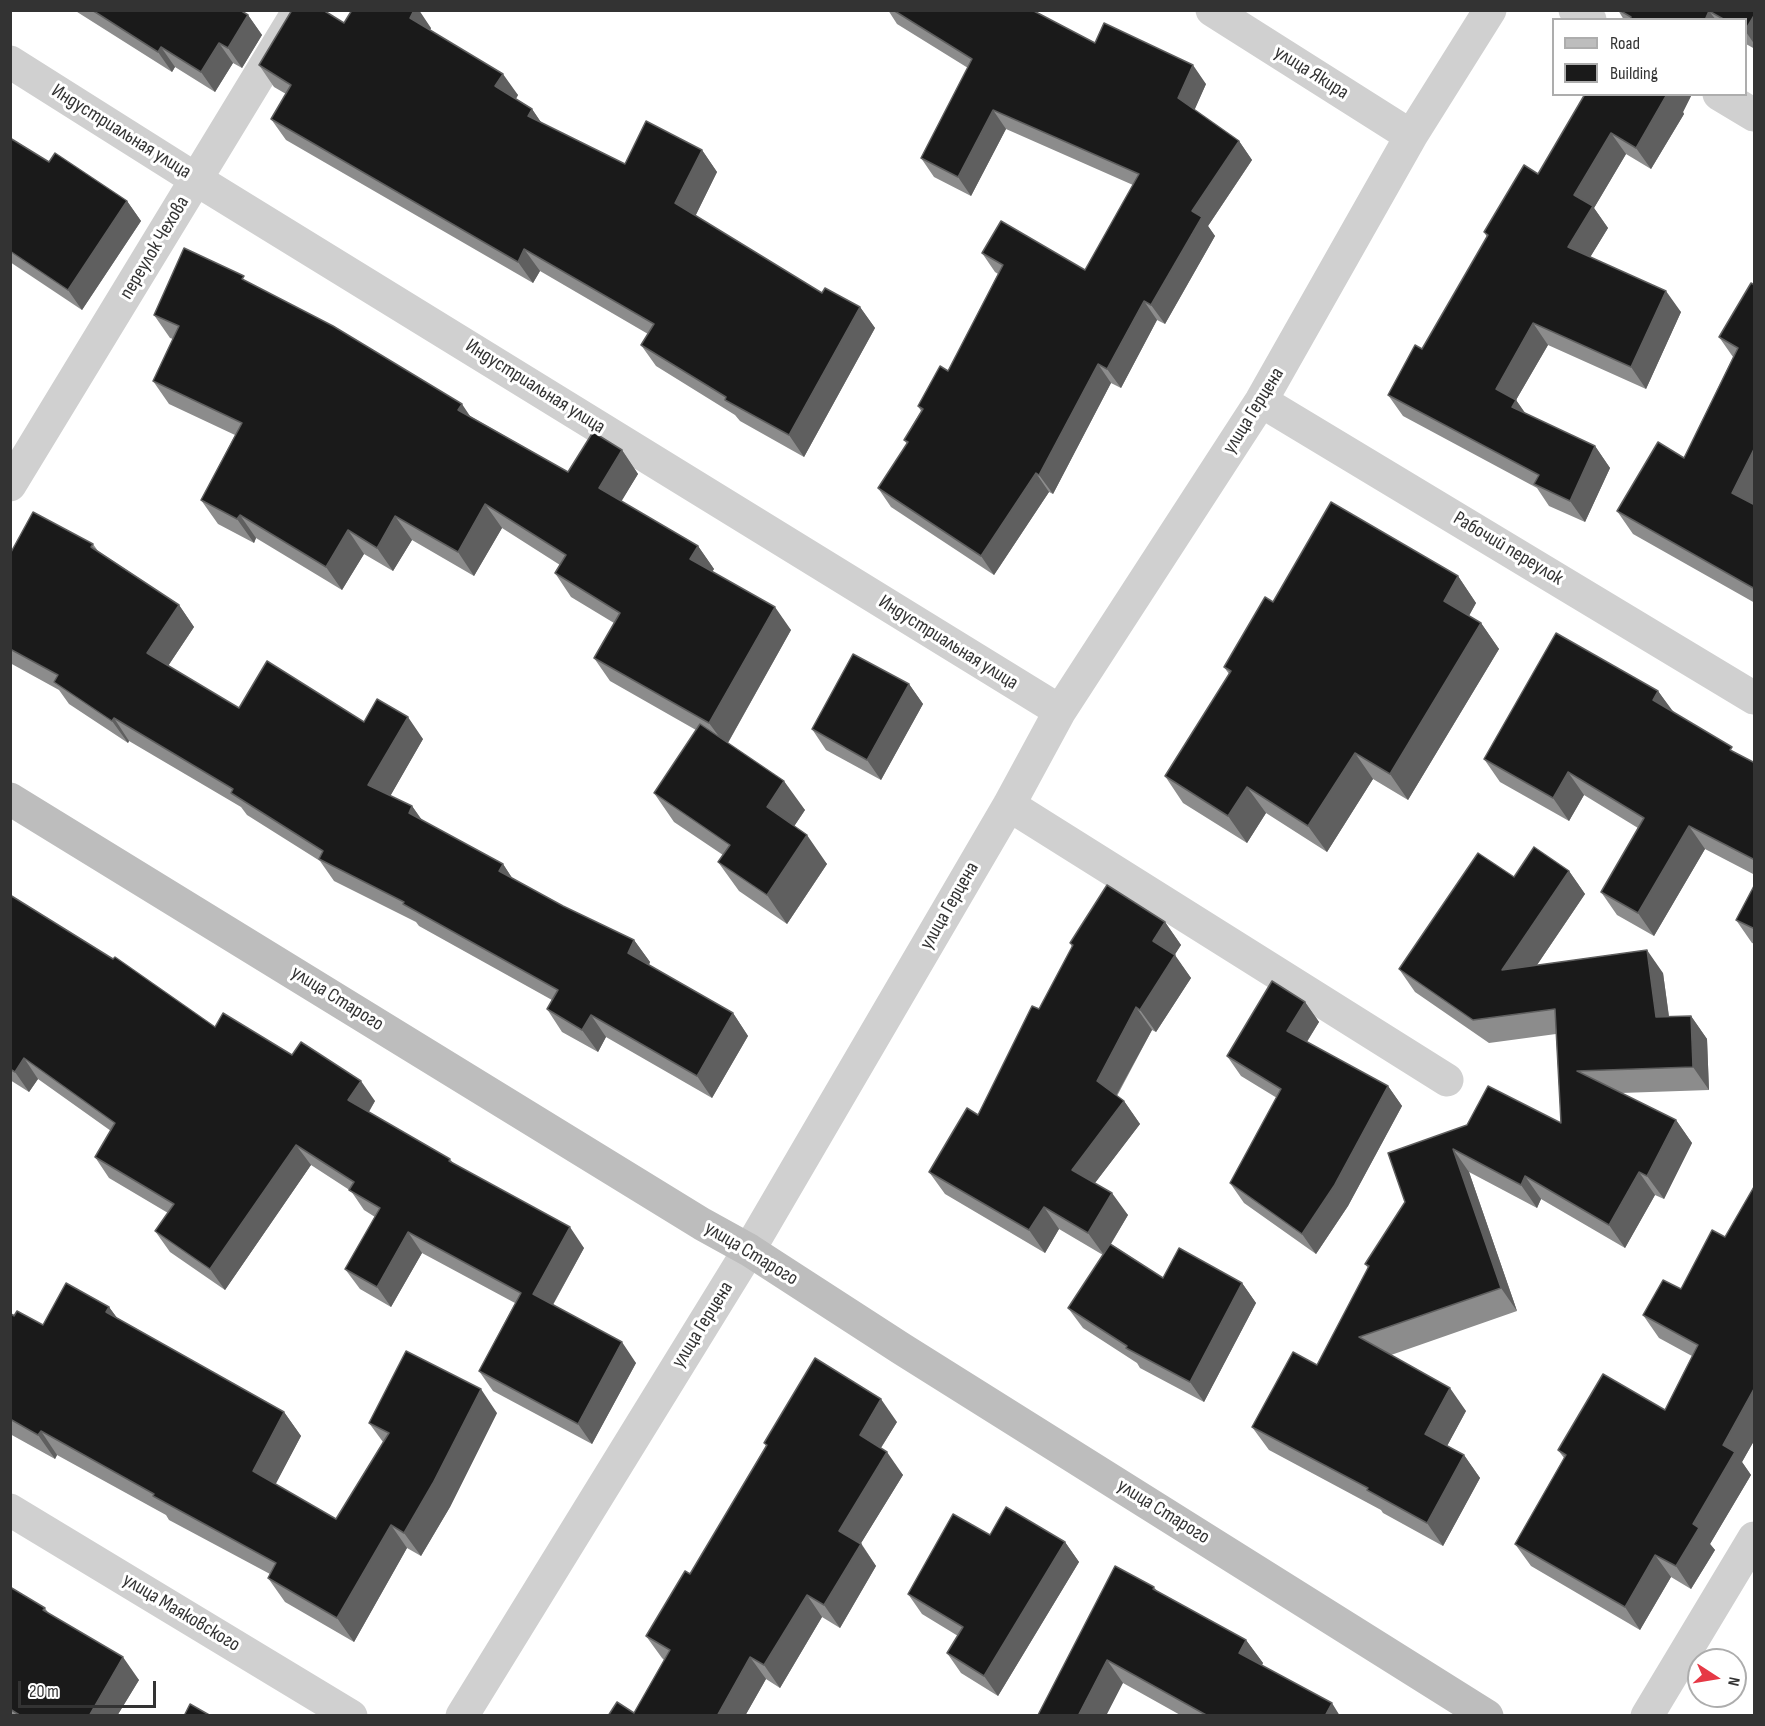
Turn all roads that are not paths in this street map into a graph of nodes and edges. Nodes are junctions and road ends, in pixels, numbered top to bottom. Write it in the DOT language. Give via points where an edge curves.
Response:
graph roads {
  1 [pos="299,10"];
  2 [pos="1212,10"];
  3 [pos="1490,10"];
  4 [pos="10,62"];
  5 [pos="1722,96"];
  6 [pos="1755,115"];
  7 [pos="1411,136"];
  8 [pos="197,180"];
  9 [pos="1261,401"];
  10 [pos="10,485"];
  11 [pos="1755,698"];
  12 [pos="1060,711"];
  13 [pos="10,799"];
  14 [pos="1009,805"];
  15 [pos="1447,1080"];
  16 [pos="749,1250"];
  17 [pos="10,1510"];
  18 [pos="1755,1538"];
  19 [pos="351,1716"];
  20 [pos="462,1716"];
  21 [pos="1487,1716"];
  22 [pos="1647,1716"];
  1 -- 8 [label="street, переулок Чехова"];
  2 -- 7 [label="street, улица Якира"];
  3 -- 7 [label="street, улица Герцена"];
  4 -- 8 [label="street, Индустриальная улица"];
  5 -- 6 [label="street"];
  7 -- 9 [label="street, улица Герцена"];
  8 -- 10 [label="street, переулок Чехова"];
  8 -- 12 [label="street, Индустриальная улица"];
  9 -- 11 [label="street, Рабочий переулок"];
  9 -- 12 [label="street, улица Герцена"];
  12 -- 14 [label="street, улица Герцена"];
  13 -- 16 [label="street, улица Старого"];
  14 -- 15 [label="street"];
  14 -- 16 [label="street, улица Герцена"];
  16 -- 20 [label="street, улица Герцена"];
  16 -- 21 [label="street, улица Старого"];
  17 -- 19 [label="street, улица Маяковского"];
  18 -- 22 [label="street"];
}
